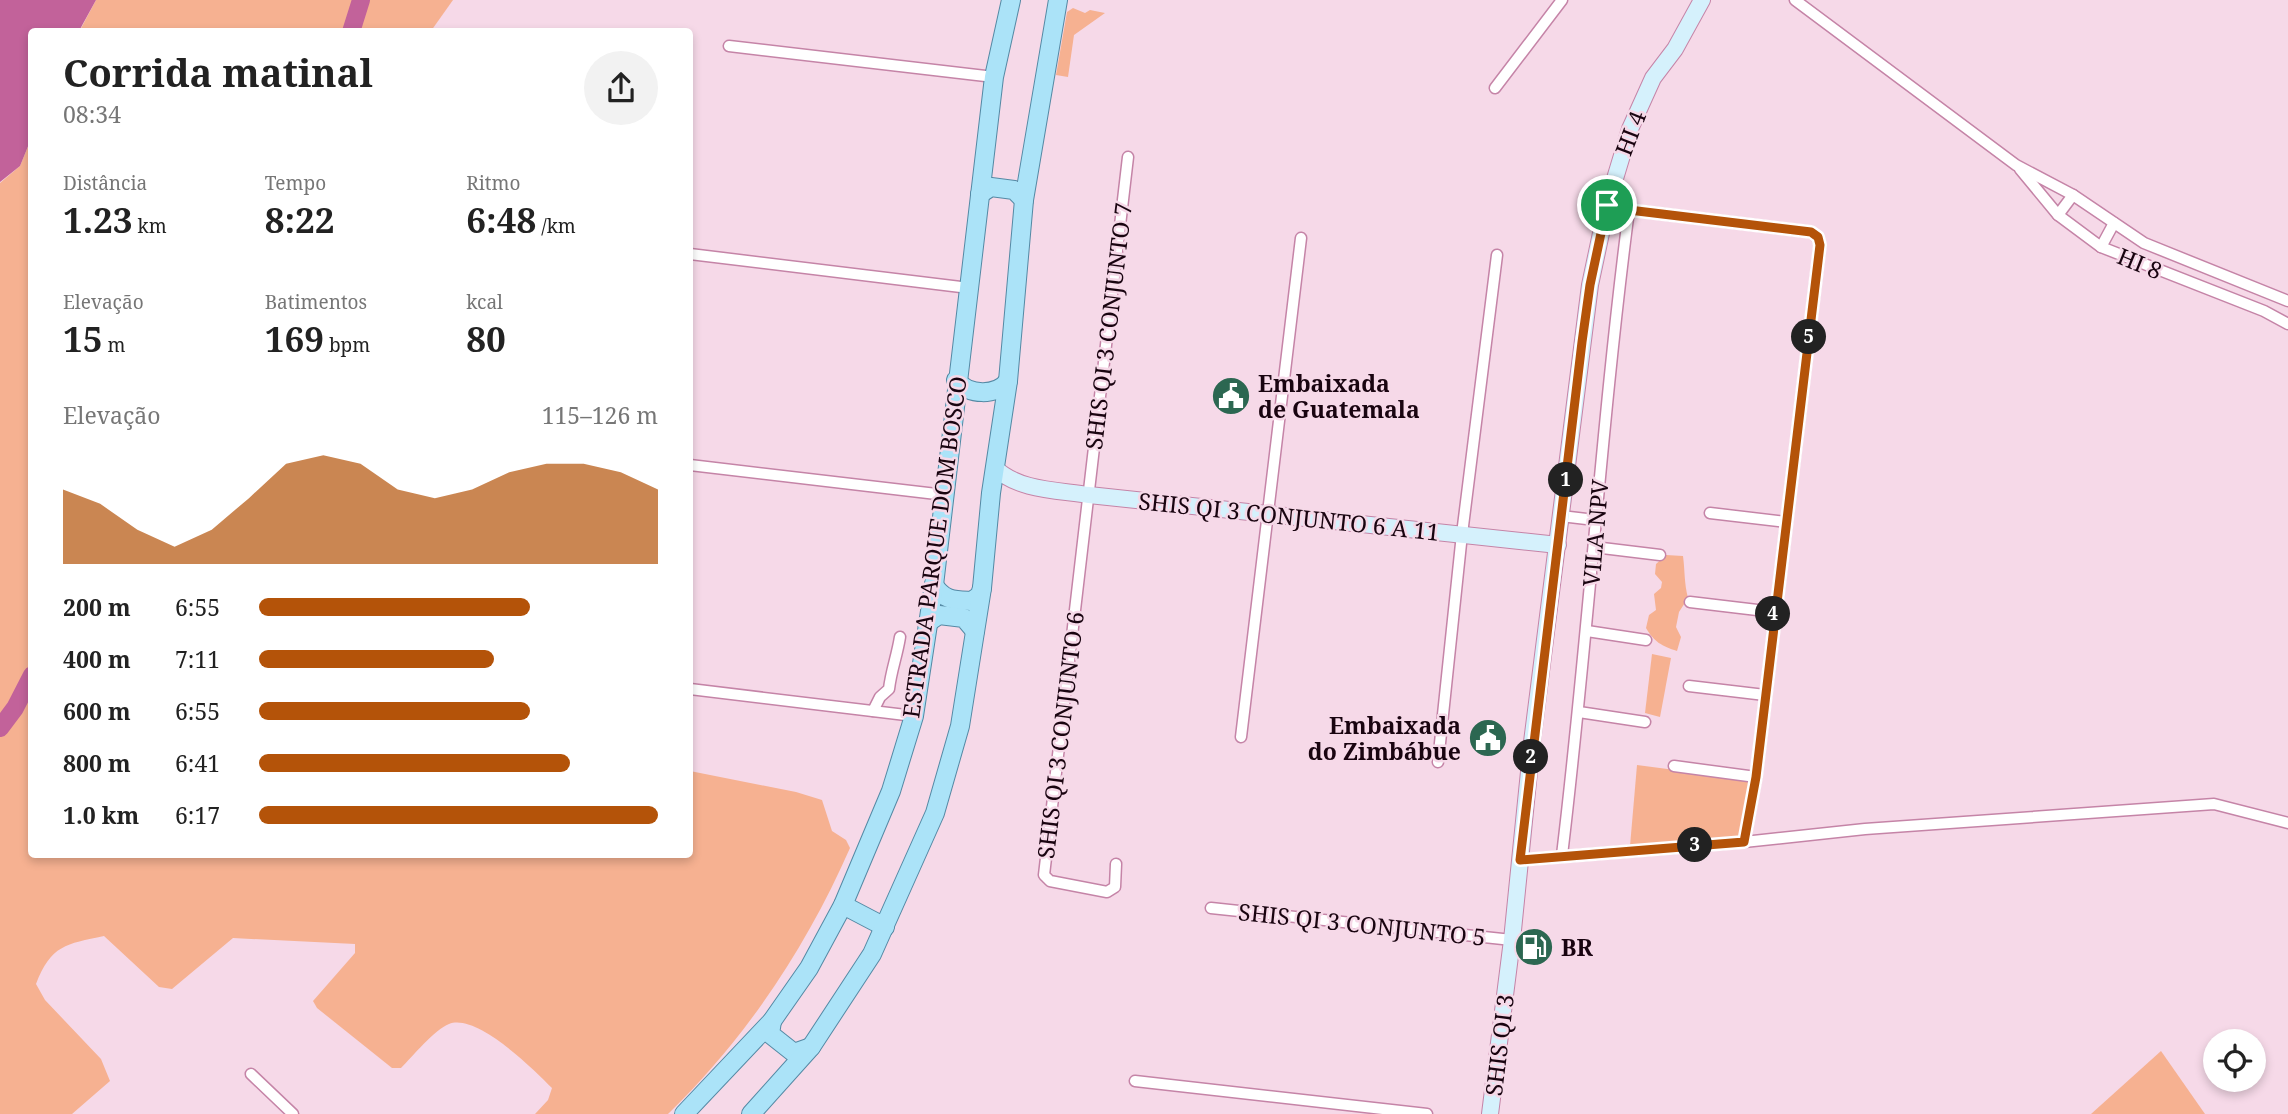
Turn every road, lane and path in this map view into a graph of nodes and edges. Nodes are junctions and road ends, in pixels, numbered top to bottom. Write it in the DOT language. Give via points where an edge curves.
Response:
graph roads {
  1 [pos="1011,0"];
  2 [pos="1058,0"];
  3 [pos="1562,0"];
  4 [pos="1695,0"];
  5 [pos="1702,0"];
  6 [pos="1796,0"];
  7 [pos="729,46"];
  8 [pos="1675,49"];
  9 [pos="994,77"];
  10 [pos="1495,88"];
  11 [pos="1128,157"];
  12 [pos="2016,165"];
  13 [pos="982,172"];
  14 [pos="1028,178"];
  15 [pos="980,194"];
  16 [pos="2073,194"];
  17 [pos="1024,200"];
  18 [pos="1607,205"];
  19 [pos="1629,210"];
  20 [pos="2058,215"];
  21 [pos="2115,223"];
  22 [pos="1301,238"];
  23 [pos="2144,243"];
  24 [pos="2101,247"];
  25 [pos="693,254"];
  26 [pos="1497,255"];
  27 [pos="2137,262"];
  28 [pos="969,288"];
  29 [pos="2271,294"];
  30 [pos="2288,301"];
  31 [pos="2264,312"];
  32 [pos="2288,324"];
  33 [pos="956,380"];
  34 [pos="1009,381"];
  35 [pos="953,408"];
  36 [pos="1003,415"];
  37 [pos="693,466"];
  38 [pos="995,468"];
  39 [pos="1020,484"];
  40 [pos="991,493"];
  41 [pos="945,495"];
  42 [pos="1089,495"];
  43 [pos="1266,513"];
  44 [pos="1710,513"];
  45 [pos="1561,516"];
  46 [pos="1595,520"];
  47 [pos="1786,522"];
  48 [pos="1462,534"];
  49 [pos="1558,545"];
  50 [pos="1594,547"];
  51 [pos="1660,555"];
  52 [pos="934,585"];
  53 [pos="982,588"];
  54 [pos="1690,602"];
  55 [pos="1774,612"];
  56 [pos="927,623"];
  57 [pos="975,631"];
  58 [pos="1587,631"];
  59 [pos="900,637"];
  60 [pos="1646,639"];
  61 [pos="1689,686"];
  62 [pos="693,689"];
  63 [pos="1765,695"];
  64 [pos="873,711"];
  65 [pos="1579,712"];
  66 [pos="914,716"];
  67 [pos="1645,722"];
  68 [pos="1241,737"];
  69 [pos="1438,762"];
  70 [pos="1674,766"];
  71 [pos="1756,777"];
  72 [pos="2288,823"];
  73 [pos="1744,842"];
  74 [pos="1562,855"];
  75 [pos="1520,860"];
  76 [pos="1116,863"];
  77 [pos="843,905"];
  78 [pos="1211,908"];
  79 [pos="885,927"];
  80 [pos="1512,940"];
  81 [pos="772,1021"];
  82 [pos="811,1047"];
  83 [pos="251,1074"];
  84 [pos="1135,1081"];
  85 [pos="293,1114"];
  86 [pos="684,1114"];
  87 [pos="751,1114"];
  88 [pos="1427,1114"];
  89 [pos="1490,1114"];
  1 -- 9 [label="main road, ESTRADA PARQUE DOM BOSCO"];
  2 -- 14 [label="main road"];
  3 -- 10 [label="street"];
  4 -- 8 [label="street, HI 4"];
  5 -- 8 [label="street, HI 4"];
  6 -- 12 [label="street, HI 8"];
  7 -- 9 [label="street"];
  8 -- 18 [label="street, HI 4" via="1653,78 1630,129"];
  9 -- 13 [label="main road, ESTRADA PARQUE DOM BOSCO"];
  11 -- 42 [label="street, SHIS QI 3 CONJUNTO 7"];
  12 -- 16 [label="street, HI 8"];
  12 -- 20 [label="street, HI 8"];
  13 -- 14 [label="main road" via="991,179"];
  13 -- 15 [label="main road, ESTRADA PARQUE DOM BOSCO"];
  14 -- 17 [label="main road"];
  15 -- 17 [label="main road" via="991,187 1014,190"];
  15 -- 28 [label="main road, ESTRADA PARQUE DOM BOSCO"];
  16 -- 20 [label="street"];
  16 -- 21 [label="street, HI 8"];
  17 -- 34 [label="main road"];
  18 -- 19 [label="street"];
  18 -- 45 [label="street, HI 4" via="1590,285"];
  19 -- 46 [label="street, VILA NPV"];
  19 -- 47 [label="street" via="1811,232 1818,237"];
  20 -- 24 [label="street, HI 8"];
  21 -- 23 [label="street, HI 8"];
  21 -- 24 [label="street"];
  22 -- 43 [label="street"];
  23 -- 27 [label="street"];
  23 -- 29 [label="street, HI 8"];
  24 -- 27 [label="street, HI 8"];
  25 -- 28 [label="street"];
  26 -- 48 [label="street"];
  27 -- 31 [label="street, HI 8"];
  28 -- 33 [label="main road, ESTRADA PARQUE DOM BOSCO"];
  29 -- 30 [label="street, HI 8"];
  29 -- 31 [label="street"];
  31 -- 32 [label="street, HI 8"];
  33 -- 34 [label="main road" via="965,389 994,393"];
  33 -- 35 [label="main road, ESTRADA PARQUE DOM BOSCO"];
  34 -- 36 [label="main road"];
  35 -- 36 [label="main road" via="969,400 993,404"];
  35 -- 41 [label="main road, ESTRADA PARQUE DOM BOSCO"];
  36 -- 38 [label="main road"];
  37 -- 41 [label="street"];
  38 -- 39 [label="street, SHIS QI 3 CONJUNTO 6 A 11"];
  38 -- 40 [label="main road"];
  39 -- 40 [label="street, SHIS QI 3 CONJUNTO 6 A 11"];
  39 -- 42 [label="street, SHIS QI 3 CONJUNTO 6 A 11"];
  40 -- 53 [label="main road"];
  41 -- 52 [label="main road, ESTRADA PARQUE DOM BOSCO"];
  42 -- 43 [label="street, SHIS QI 3 CONJUNTO 6 A 11"];
  42 -- 76 [label="street, SHIS QI 3 CONJUNTO 6" via="1044,875 1050,881 1107,892 1115,887"];
  43 -- 48 [label="street, SHIS QI 3 CONJUNTO 6 A 11"];
  43 -- 68 [label="street"];
  44 -- 47 [label="street"];
  45 -- 46 [label="street"];
  45 -- 49 [label="street, SHIS QI 3"];
  46 -- 50 [label="street, VILA NPV"];
  47 -- 55 [label="street"];
  48 -- 49 [label="street, SHIS QI 3 CONJUNTO 6 A 11"];
  48 -- 69 [label="street"];
  49 -- 75 [label="street, SHIS QI 3"];
  50 -- 51 [label="street"];
  50 -- 58 [label="street, VILA NPV"];
  52 -- 53 [label="main road" via="950,600 972,601"];
  52 -- 56 [label="main road, ESTRADA PARQUE DOM BOSCO"];
  53 -- 57 [label="main road"];
  54 -- 55 [label="street"];
  55 -- 63 [label="street"];
  56 -- 57 [label="main road" via="939,615 964,618"];
  56 -- 66 [label="main road, ESTRADA PARQUE DOM BOSCO"];
  57 -- 79 [label="main road" via="960,726 935,813"];
  58 -- 60 [label="street"];
  58 -- 65 [label="street, VILA NPV"];
  59 -- 64 [label="street" via="889,689"];
  61 -- 63 [label="street"];
  62 -- 64 [label="street"];
  63 -- 71 [label="street"];
  64 -- 66 [label="street"];
  65 -- 67 [label="street"];
  65 -- 74 [label="street, VILA NPV"];
  66 -- 77 [label="main road, ESTRADA PARQUE DOM BOSCO" via="891,791"];
  70 -- 71 [label="street"];
  71 -- 73 [label="street"];
  72 -- 73 [label="street" via="2214,804"];
  73 -- 74 [label="street"];
  74 -- 75 [label="street"];
  75 -- 80 [label="street, SHIS QI 3"];
  77 -- 79 [label="main road"];
  77 -- 81 [label="main road, ESTRADA PARQUE DOM BOSCO" via="809,968"];
  78 -- 80 [label="street, SHIS QI 3 CONJUNTO 5"];
  79 -- 82 [label="main road"];
  80 -- 89 [label="street, SHIS QI 3"];
  81 -- 82 [label="main road" via="770,1034 794,1053"];
  81 -- 86 [label="main road, ESTRADA PARQUE DOM BOSCO"];
  82 -- 87 [label="main road"];
  83 -- 85 [label="street"];
  84 -- 88 [label="street"];
}
